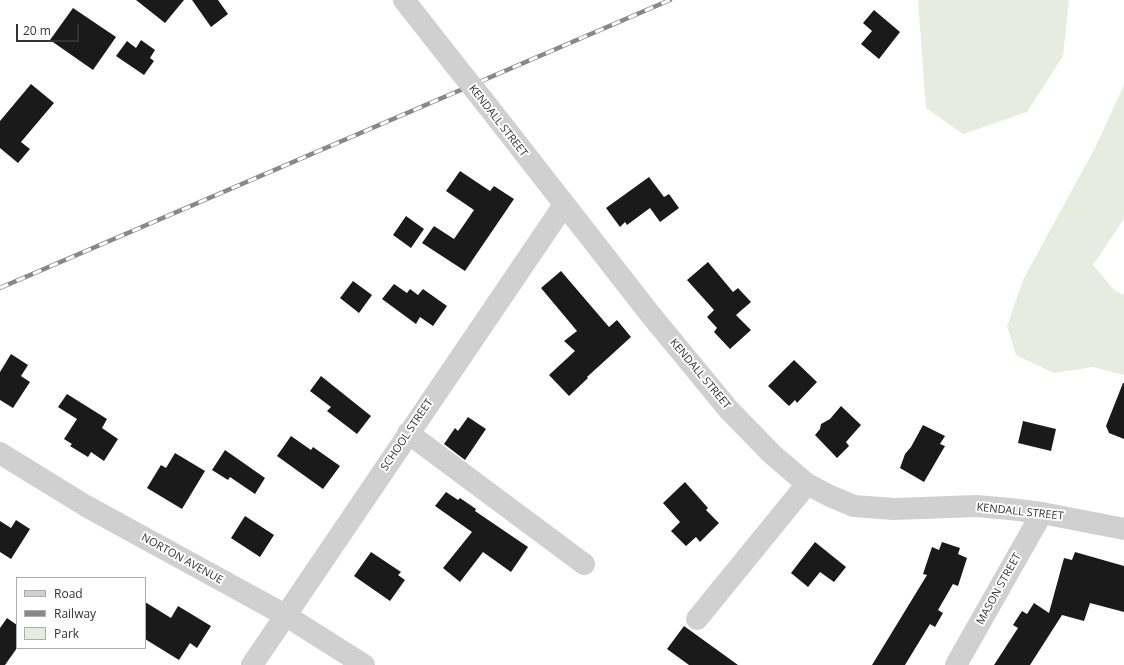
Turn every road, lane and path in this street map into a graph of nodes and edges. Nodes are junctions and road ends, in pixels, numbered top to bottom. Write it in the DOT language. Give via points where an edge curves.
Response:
graph roads {
  1 [pos="404,0"];
  2 [pos="564,205"];
  3 [pos="408,433"];
  4 [pos="0,454"];
  5 [pos="807,484"];
  6 [pos="1042,513"];
  7 [pos="1124,529"];
  8 [pos="584,564"];
  9 [pos="285,616"];
  10 [pos="697,619"];
  11 [pos="252,665"];
  12 [pos="364,665"];
  13 [pos="956,665"];
  1 -- 2 [label="street, KENDALL STREET, bridge"];
  2 -- 3 [label="street, SCHOOL STREET"];
  2 -- 5 [label="street, KENDALL STREET" via="729,410 773,455"];
  3 -- 8 [label="street"];
  3 -- 9 [label="street, SCHOOL STREET"];
  4 -- 9 [label="street, NORTON AVENUE" via="86,506"];
  5 -- 6 [label="street, KENDALL STREET" via="854,506 894,509 977,506"];
  5 -- 10 [label="street"];
  6 -- 7 [label="street, KENDALL STREET"];
  6 -- 13 [label="street, MASON STREET"];
  9 -- 11 [label="street, SCHOOL STREET"];
  9 -- 12 [label="street, NORTON AVENUE"];
}
